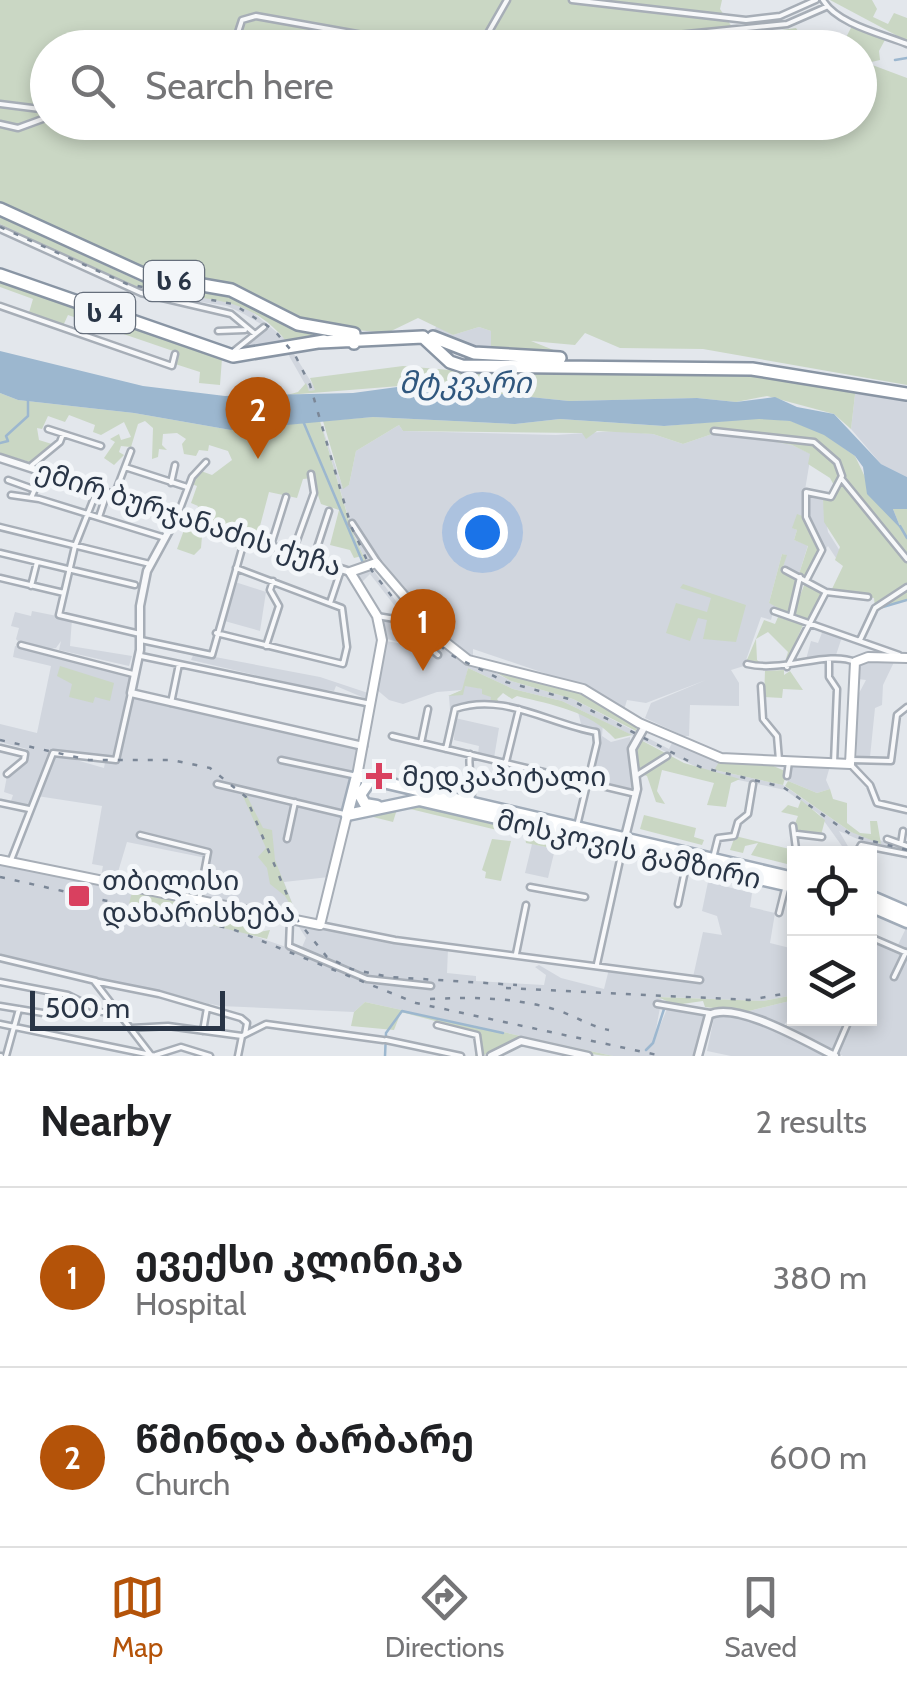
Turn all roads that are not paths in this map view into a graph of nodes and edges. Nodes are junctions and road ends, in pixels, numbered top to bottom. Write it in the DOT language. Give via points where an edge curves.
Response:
graph roads {
  1 [pos="507,0"];
  2 [pos="572,0"];
  3 [pos="820,0"];
  4 [pos="826,7"];
  5 [pos="791,12"];
  6 [pos="794,20"];
  7 [pos="239,30"];
  8 [pos="335,30"];
  9 [pos="490,30"];
  10 [pos="745,30"];
  11 [pos="876,30"];
  12 [pos="877,30"];
  13 [pos="907,44"];
  14 [pos="0,104"];
  15 [pos="30,110"];
  16 [pos="30,122"];
  17 [pos="0,124"];
  18 [pos="0,212"];
  19 [pos="0,229"];
  20 [pos="0,275"];
  21 [pos="0,306"];
  22 [pos="264,328"];
  23 [pos="245,330"];
  24 [pos="218,331"];
  25 [pos="255,334"];
  26 [pos="349,338"];
  27 [pos="175,354"];
  28 [pos="224,354"];
  29 [pos="907,391"];
  30 [pos="48,430"];
  31 [pos="714,431"];
  32 [pos="63,434"];
  33 [pos="101,446"];
  34 [pos="131,451"];
  35 [pos="0,458"];
  36 [pos="206,462"];
  37 [pos="175,465"];
  38 [pos="31,467"];
  39 [pos="124,467"];
  40 [pos="44,471"];
  41 [pos="311,474"];
  42 [pos="841,478"];
  43 [pos="8,480"];
  44 [pos="171,482"];
  45 [pos="187,487"];
  46 [pos="98,488"];
  47 [pos="33,489"];
  48 [pos="111,492"];
  49 [pos="11,495"];
  50 [pos="286,498"];
  51 [pos="31,499"];
  52 [pos="328,511"];
  53 [pos="89,514"];
  54 [pos="178,514"];
  55 [pos="99,517"];
  56 [pos="352,523"];
  57 [pos="0,527"];
  58 [pos="245,538"];
  59 [pos="167,539"];
  60 [pos="75,546"];
  61 [pos="271,546"];
  62 [pos="0,553"];
  63 [pos="292,554"];
  64 [pos="907,559"];
  65 [pos="313,560"];
  66 [pos="37,562"];
  67 [pos="378,562"];
  68 [pos="150,564"];
  69 [pos="236,568"];
  70 [pos="70,569"];
  71 [pos="784,570"];
  72 [pos="345,571"];
  73 [pos="800,577"];
  74 [pos="0,578"];
  75 [pos="807,580"];
  76 [pos="273,582"];
  77 [pos="135,585"];
  78 [pos="32,586"];
  79 [pos="907,587"];
  80 [pos="826,592"];
  81 [pos="64,593"];
  82 [pos="868,597"];
  83 [pos="330,603"];
  84 [pos="774,612"];
  85 [pos="378,616"];
  86 [pos="790,617"];
  87 [pos="809,624"];
  88 [pos="216,633"];
  89 [pos="141,637"];
  90 [pos="860,641"];
  91 [pos="21,645"];
  92 [pos="266,646"];
  93 [pos="192,651"];
  94 [pos="880,653"];
  95 [pos="438,655"];
  96 [pos="140,656"];
  97 [pos="905,658"];
  98 [pos="829,660"];
  99 [pos="855,662"];
  100 [pos="179,664"];
  101 [pos="747,664"];
  102 [pos="188,666"];
  103 [pos="787,667"];
  104 [pos="135,674"];
  105 [pos="761,686"];
  106 [pos="131,693"];
  107 [pos="172,702"];
  108 [pos="371,704"];
  109 [pos="907,707"];
  110 [pos="428,708"];
  111 [pos="519,709"];
  112 [pos="645,726"];
  113 [pos="392,736"];
  114 [pos="421,743"];
  115 [pos="363,746"];
  116 [pos="0,748"];
  117 [pos="446,748"];
  118 [pos="470,754"];
  119 [pos="667,756"];
  120 [pos="281,760"];
  121 [pos="506,762"];
  122 [pos="784,762"];
  123 [pos="851,762"];
  124 [pos="834,764"];
  125 [pos="7,774"];
  126 [pos="356,776"];
  127 [pos="787,776"];
  128 [pos="636,777"];
  129 [pos="371,778"];
  130 [pos="589,782"];
  131 [pos="218,784"];
  132 [pos="753,784"];
  133 [pos="636,794"];
  134 [pos="295,802"];
  135 [pos="471,802"];
  136 [pos="0,803"];
  137 [pos="378,806"];
  138 [pos="29,809"];
  139 [pos="907,810"];
  140 [pos="347,814"];
  141 [pos="576,826"];
  142 [pos="793,826"];
  143 [pos="903,831"];
  144 [pos="796,834"];
  145 [pos="140,835"];
  146 [pos="822,837"];
  147 [pos="287,838"];
  148 [pos="887,839"];
  149 [pos="624,842"];
  150 [pos="904,845"];
  151 [pos="796,846"];
  152 [pos="877,848"];
  153 [pos="907,854"];
  154 [pos="713,858"];
  155 [pos="0,860"];
  156 [pos="11,860"];
  157 [pos="687,861"];
  158 [pos="787,882"];
  159 [pos="787,882"];
  160 [pos="787,885"];
  161 [pos="530,887"];
  162 [pos="585,897"];
  163 [pos="877,899"];
  164 [pos="200,900"];
  165 [pos="678,904"];
  166 [pos="526,905"];
  167 [pos="877,909"];
  168 [pos="907,912"];
  169 [pos="779,913"];
  170 [pos="290,920"];
  171 [pos="907,922"];
  172 [pos="320,925"];
  173 [pos="877,940"];
  174 [pos="906,952"];
  175 [pos="516,954"];
  176 [pos="0,958"];
  177 [pos="597,964"];
  178 [pos="894,977"];
  179 [pos="700,980"];
  180 [pos="96,981"];
  181 [pos="0,982"];
  182 [pos="431,986"];
  183 [pos="0,990"];
  184 [pos="657,1004"];
  185 [pos="0,1006"];
  186 [pos="207,1008"];
  187 [pos="19,1009"];
  188 [pos="116,1010"];
  189 [pos="710,1013"];
  190 [pos="49,1014"];
  191 [pos="0,1024"];
  192 [pos="437,1025"];
  193 [pos="847,1026"];
  194 [pos="14,1027"];
  195 [pos="132,1028"];
  196 [pos="203,1031"];
  197 [pos="244,1035"];
  198 [pos="174,1048"];
  199 [pos="572,1054"];
  200 [pos="155,1055"];
  201 [pos="2,1056"];
  202 [pos="173,1056"];
  203 [pos="210,1056"];
  204 [pos="238,1056"];
  205 [pos="462,1056"];
  206 [pos="480,1056"];
  207 [pos="492,1056"];
  208 [pos="588,1056"];
  209 [pos="700,1056"];
  210 [pos="835,1056"];
  1 -- 9 [label="street"];
  2 -- 5 [label="street" via="746,20"];
  3 -- 4 [label="street"];
  3 -- 5 [label="street"];
  4 -- 6 [label="street"];
  4 -- 11 [label="street"];
  5 -- 6 [label="street"];
  6 -- 10 [label="street"];
  7 -- 8 [label="street" via="242,20 256,16"];
  12 -- 13 [label="street"];
  14 -- 15 [label="street"];
  16 -- 17 [label="street"];
  18 -- 26 [label="highway, ს 6" via="137,277 234,296 296,329"];
  19 -- 23 [label="street" via="141,293 231,314"];
  20 -- 28 [label="highway, ს 4"];
  21 -- 27 [label="street" via="172,366"];
  22 -- 25 [label="street"];
  23 -- 24 [label="street"];
  23 -- 25 [label="street"];
  25 -- 28 [label="street"];
  26 -- 28 [label="highway, ს 4"];
  26 -- 29 [label="highway" via="423,337 462,366 707,367 837,377"];
  30 -- 32 [label="street"];
  31 -- 42 [label="street" via="814,442 837,462"];
  32 -- 33 [label="street"];
  32 -- 38 [label="street"];
  34 -- 39 [label="street"];
  35 -- 38 [label="street, ემირ ბურჯანაძის ქუჩა"];
  36 -- 45 [label="street"];
  37 -- 44 [label="street"];
  38 -- 40 [label="street, ემირ ბურჯანაძის ქუჩა"];
  39 -- 44 [label="street"];
  39 -- 48 [label="street"];
  40 -- 46 [label="street, ემირ ბურჯანაძის ქუჩა"];
  40 -- 47 [label="street"];
  41 -- 63 [label="street" via="314,493"];
  42 -- 64 [label="street"];
  42 -- 75 [label="street" via="826,498 806,492 806,516 822,550"];
  43 -- 47 [label="street"];
  44 -- 45 [label="street"];
  45 -- 54 [label="street"];
  46 -- 48 [label="street, ემირ ბურჯანაძის ქუჩა"];
  46 -- 53 [label="street"];
  47 -- 51 [label="street"];
  48 -- 54 [label="street, ემირ ბურჯანაძის ქუჩა"];
  48 -- 55 [label="street"];
  49 -- 51 [label="street"];
  50 -- 61 [label="street"];
  51 -- 53 [label="street"];
  52 -- 65 [label="street"];
  53 -- 55 [label="street"];
  53 -- 60 [label="street"];
  54 -- 58 [label="street, ემირ ბურჯანაძის ქუჩა"];
  54 -- 59 [label="street"];
  55 -- 59 [label="street"];
  56 -- 67 [label="street"];
  57 -- 60 [label="street"];
  58 -- 61 [label="street, ემირ ბურჯანაძის ქუჩა"];
  58 -- 69 [label="street"];
  59 -- 68 [label="street"];
  60 -- 68 [label="street"];
  60 -- 70 [label="street"];
  61 -- 63 [label="street, ემირ ბურჯანაძის ქუჩა"];
  62 -- 66 [label="street"];
  63 -- 65 [label="street, ემირ ბურჯანაძის ქუჩა"];
  65 -- 72 [label="street, ემირ ბურჯანაძის ქუჩა"];
  66 -- 70 [label="street"];
  66 -- 78 [label="street"];
  67 -- 72 [label="main road, ემირ ბურჯანაძის ქუჩა"];
  67 -- 112 [label="main road" via="440,638 465,658 583,689"];
  68 -- 89 [label="street"];
  69 -- 76 [label="street"];
  69 -- 88 [label="street"];
  70 -- 77 [label="street"];
  70 -- 81 [label="street"];
  71 -- 73 [label="street"];
  72 -- 83 [label="street"];
  72 -- 85 [label="main road"];
  73 -- 75 [label="street"];
  73 -- 86 [label="street"];
  74 -- 78 [label="street"];
  75 -- 80 [label="street"];
  76 -- 83 [label="street"];
  76 -- 92 [label="street" via="278,606"];
  78 -- 81 [label="street"];
  79 -- 90 [label="street" via="875,608"];
  80 -- 82 [label="street"];
  80 -- 87 [label="street"];
  81 -- 89 [label="street" via="60,615"];
  83 -- 92 [label="street" via="342,609 343,664"];
  84 -- 86 [label="street"];
  85 -- 95 [label="street" via="394,619"];
  85 -- 108 [label="main road" via="382,648"];
  86 -- 87 [label="street"];
  87 -- 90 [label="street"];
  87 -- 103 [label="street"];
  88 -- 92 [label="street"];
  88 -- 93 [label="street" via="212,655"];
  89 -- 93 [label="street"];
  89 -- 96 [label="street"];
  90 -- 94 [label="street"];
  91 -- 104 [label="street"];
  93 -- 102 [label="street"];
  94 -- 97 [label="main road"];
  94 -- 99 [label="main road"];
  96 -- 100 [label="street"];
  96 -- 104 [label="street"];
  98 -- 99 [label="street"];
  98 -- 103 [label="street"];
  98 -- 124 [label="street" via="837,689"];
  99 -- 123 [label="main road"];
  100 -- 102 [label="street"];
  100 -- 107 [label="street"];
  101 -- 103 [label="street"];
  102 -- 108 [label="street"];
  104 -- 106 [label="street"];
  105 -- 122 [label="street" via="763,719 777,736"];
  106 -- 107 [label="street"];
  106 -- 138 [label="street" via="114,761 54,752"];
  107 -- 115 [label="street"];
  108 -- 115 [label="main road"];
  109 -- 123 [label="street" via="897,715 891,761"];
  110 -- 114 [label="street"];
  111 -- 117 [label="street" via="456,708"];
  111 -- 121 [label="street"];
  111 -- 130 [label="street" via="598,733"];
  112 -- 122 [label="main road" via="721,758"];
  112 -- 128 [label="street" via="632,749"];
  113 -- 114 [label="street"];
  114 -- 117 [label="street"];
  115 -- 126 [label="main road"];
  116 -- 125 [label="street" via="25,754"];
  117 -- 118 [label="street"];
  118 -- 121 [label="street"];
  118 -- 135 [label="street"];
  119 -- 128 [label="street"];
  120 -- 126 [label="street"];
  121 -- 130 [label="street"];
  122 -- 124 [label="main road"];
  122 -- 127 [label="street"];
  123 -- 124 [label="main road"];
  123 -- 139 [label="street" via="877,802"];
  126 -- 129 [label="main road, მოსკოვის გამზირი"];
  126 -- 140 [label="main road"];
  128 -- 133 [label="street"];
  129 -- 135 [label="main road, მოსკოვის გამზირი"];
  129 -- 137 [label="main road" via="360,797"];
  130 -- 133 [label="street"];
  130 -- 141 [label="street"];
  131 -- 134 [label="street"];
  132 -- 154 [label="street" via="748,814 734,836 718,838"];
  133 -- 149 [label="street"];
  134 -- 140 [label="street"];
  134 -- 147 [label="street"];
  135 -- 141 [label="main road, მოსკოვის გამზირი"];
  136 -- 138 [label="street"];
  137 -- 140 [label="main road, მოსკოვის გამზირი"];
  137 -- 149 [label="main road, მოსკოვის გამზირი" via="420,800"];
  138 -- 156 [label="street"];
  140 -- 172 [label="main road"];
  141 -- 149 [label="main road, მოსკოვის გამზირი"];
  142 -- 144 [label="street"];
  143 -- 150 [label="street"];
  144 -- 146 [label="street"];
  144 -- 151 [label="street"];
  145 -- 164 [label="street" via="208,852"];
  148 -- 150 [label="street"];
  149 -- 154 [label="main road, მოსკოვის გამზირი"];
  149 -- 157 [label="main road, მოსკოვის გამზირი"];
  149 -- 177 [label="street"];
  152 -- 153 [label="street"];
  154 -- 158 [label="main road, მოსკოვის გამზირი"];
  155 -- 156 [label="main road"];
  156 -- 164 [label="main road"];
  157 -- 159 [label="main road, მოსკოვის გამზირი"];
  157 -- 165 [label="street"];
  160 -- 169 [label="street"];
  161 -- 162 [label="street"];
  163 -- 168 [label="main road"];
  164 -- 170 [label="main road"];
  166 -- 175 [label="street"];
  167 -- 171 [label="main road"];
  170 -- 172 [label="main road"];
  170 -- 182 [label="street" via="290,946 367,979"];
  172 -- 175 [label="street"];
  173 -- 174 [label="street"];
  174 -- 178 [label="street"];
  175 -- 177 [label="street"];
  176 -- 180 [label="street"];
  177 -- 179 [label="street"];
  180 -- 186 [label="street"];
  180 -- 188 [label="street"];
  181 -- 183 [label="street"];
  181 -- 188 [label="street" via="68,995 102,1012"];
  184 -- 189 [label="street"];
  185 -- 187 [label="street"];
  186 -- 196 [label="street"];
  186 -- 197 [label="street" via="246,1020"];
  187 -- 190 [label="street"];
  187 -- 194 [label="street"];
  188 -- 195 [label="street"];
  189 -- 209 [label="street"];
  189 -- 210 [label="street" via="749,1016"];
  191 -- 194 [label="street"];
  192 -- 206 [label="street" via="477,1034"];
  193 -- 210 [label="street"];
  194 -- 200 [label="street"];
  194 -- 201 [label="street"];
  195 -- 196 [label="street"];
  195 -- 200 [label="street"];
  196 -- 197 [label="street"];
  197 -- 204 [label="street"];
  197 -- 205 [label="street" via="266,1024"];
  198 -- 200 [label="street"];
  198 -- 202 [label="street"];
  198 -- 203 [label="street"];
  199 -- 207 [label="street" via="521,1041"];
  199 -- 208 [label="street"];
}
